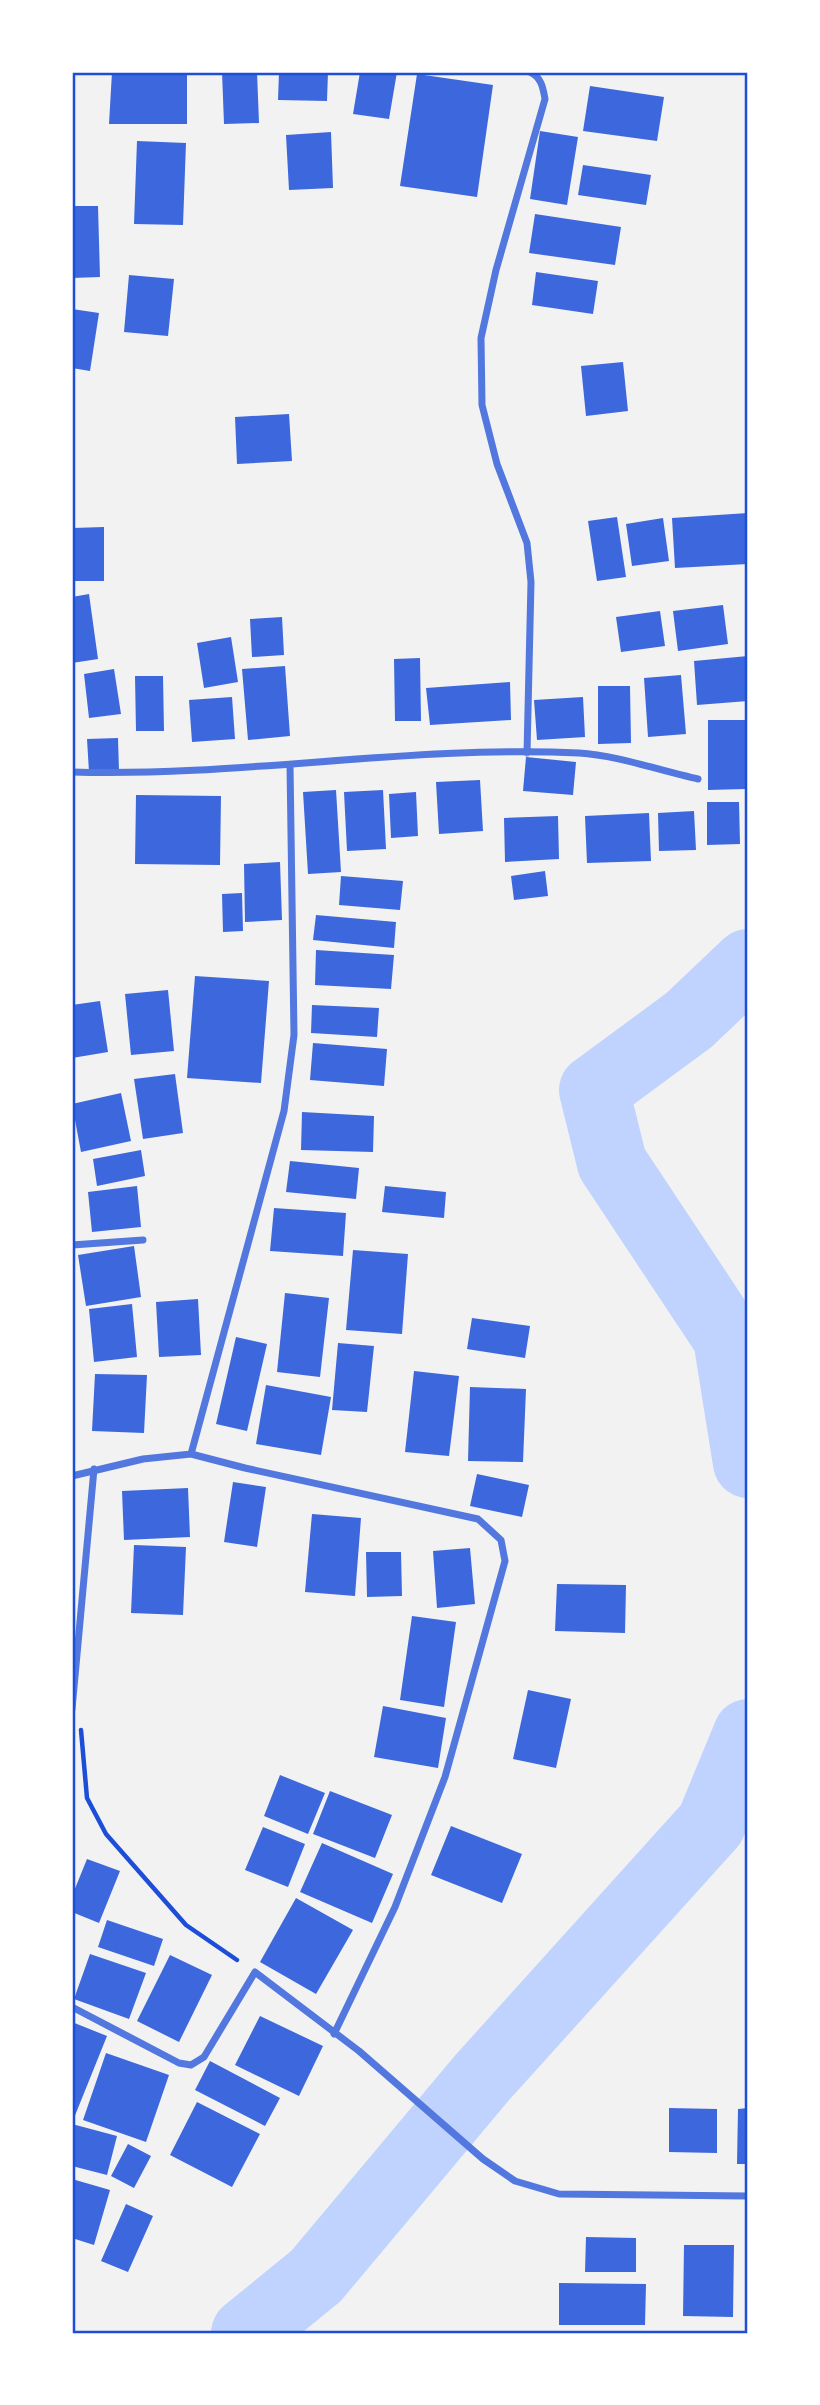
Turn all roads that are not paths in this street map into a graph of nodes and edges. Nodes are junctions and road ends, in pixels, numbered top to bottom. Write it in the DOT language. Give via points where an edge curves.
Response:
graph roads {
  1 [pos="530,72"];
  2 [pos="527,753"];
  3 [pos="290,765"];
  4 [pos="72,772"];
  5 [pos="698,779"];
  6 [pos="143,1240"];
  7 [pos="72,1245"];
  8 [pos="191,1454"];
  9 [pos="94,1469"];
  10 [pos="72,1476"];
  11 [pos="72,1709"];
  12 [pos="72,2007"];
  13 [pos="334,2034"];
  14 [pos="748,2196"];
  1 -- 2 [label="street" via="544,88 545,99 481,338 482,405 497,464 527,543 531,582"];
  2 -- 3 [label="street" via="444,752"];
  2 -- 5 [label="street" via="582,753"];
  3 -- 4 [label="street" via="146,774"];
  3 -- 8 [label="street" via="294,1035 284,1111"];
  6 -- 7 [label="street"];
  8 -- 9 [label="street"];
  8 -- 13 [label="street" via="478,1519 501,1540 505,1561 445,1777 395,1907"];
  9 -- 10 [label="street"];
  9 -- 11 [label="street"];
  12 -- 13 [label="street" via="191,2065 204,2057 255,1972"];
  13 -- 14 [label="street" via="515,2181 559,2194"];
}
